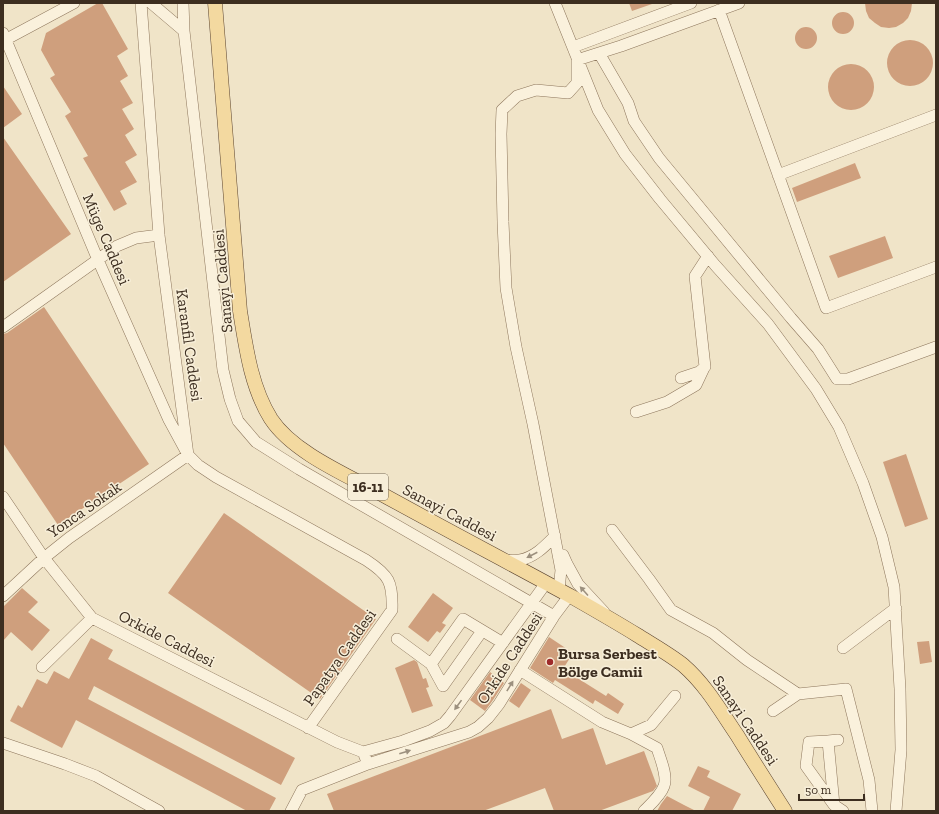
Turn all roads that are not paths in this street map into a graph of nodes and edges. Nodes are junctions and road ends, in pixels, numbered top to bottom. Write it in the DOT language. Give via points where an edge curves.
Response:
graph roads {
  1 [pos="74,3"];
  2 [pos="140,3"];
  3 [pos="151,3"];
  4 [pos="183,3"];
  5 [pos="215,3"];
  6 [pos="556,3"];
  7 [pos="691,3"];
  8 [pos="739,3"];
  9 [pos="719,10"];
  10 [pos="184,31"];
  11 [pos="4,38"];
  12 [pos="572,47"];
  13 [pos="599,53"];
  14 [pos="577,60"];
  15 [pos="936,114"];
  16 [pos="778,174"];
  17 [pos="159,235"];
  18 [pos="708,256"];
  19 [pos="98,260"];
  20 [pos="936,267"];
  21 [pos="3,327"];
  22 [pos="936,347"];
  23 [pos="704,368"];
  24 [pos="681,378"];
  25 [pos="636,412"];
  26 [pos="188,456"];
  27 [pos="3,496"];
  28 [pos="612,530"];
  29 [pos="555,536"];
  30 [pos="44,558"];
  31 [pos="503,560"];
  32 [pos="546,583"];
  33 [pos="564,593"];
  34 [pos="3,596"];
  35 [pos="532,603"];
  36 [pos="896,608"];
  37 [pos="554,616"];
  38 [pos="92,618"];
  39 [pos="612,619"];
  40 [pos="482,631"];
  41 [pos="397,639"];
  42 [pos="503,643"];
  43 [pos="842,648"];
  44 [pos="431,664"];
  45 [pos="42,668"];
  46 [pos="520,670"];
  47 [pos="798,694"];
  48 [pos="675,696"];
  49 [pos="773,711"];
  50 [pos="308,728"];
  51 [pos="631,734"];
  52 [pos="3,743"];
  53 [pos="363,752"];
  54 [pos="368,764"];
  55 [pos="839,808"];
  56 [pos="159,811"];
  57 [pos="291,811"];
  58 [pos="644,811"];
  59 [pos="785,811"];
  60 [pos="872,811"];
  61 [pos="896,811"];
  1 -- 11 [label="lane"];
  2 -- 17 [label="lane, Karanfil Caddesi"];
  3 -- 10 [label="lane"];
  4 -- 10 [label="lane"];
  5 -- 31 [label="main road, Sanayi Caddesi / 16-11" via="240,311 249,362 263,405 289,439 310,454"];
  6 -- 12 [label="lane"];
  7 -- 12 [label="lane"];
  8 -- 9 [label="lane"];
  9 -- 13 [label="lane"];
  9 -- 16 [label="lane"];
  10 -- 35 [label="lane" via="222,370 238,421 256,442"];
  11 -- 19 [label="lane, Müge Caddesi"];
  12 -- 14 [label="lane"];
  13 -- 14 [label="lane"];
  13 -- 22 [label="lane" via="628,103 634,120 659,158 818,350 837,378 848,379"];
  14 -- 18 [label="lane" via="598,110 625,154"];
  14 -- 29 [label="lane" via="577,83 568,93 536,90 517,96 502,110 506,288"];
  15 -- 16 [label="lane"];
  16 -- 20 [label="lane" via="826,308"];
  17 -- 19 [label="lane" via="136,238 117,246"];
  17 -- 26 [label="lane, Karanfil Caddesi"];
  18 -- 23 [label="lane" via="695,276"];
  18 -- 36 [label="lane" via="768,324 816,389 839,428 863,483 882,538 894,587"];
  19 -- 21 [label="lane"];
  19 -- 26 [label="lane, Müge Caddesi" via="169,420"];
  23 -- 24 [label="lane"];
  23 -- 25 [label="lane" via="696,386 666,402"];
  26 -- 30 [label="lane, Yonca Sokak"];
  26 -- 50 [label="lane, Papatya Caddesi" via="216,477 366,560 389,580 393,594 392,610"];
  27 -- 30 [label="lane, Orkide Caddesi"];
  28 -- 47 [label="lane" via="671,610 713,633 747,660"];
  29 -- 31 [label="lane, one-way" via="531,556 520,560"];
  29 -- 33 [label="lane"];
  39 -- 29 [label="lane, one-way" via="578,584"];
  30 -- 34 [label="lane, Yonca Sokak"];
  30 -- 38 [label="lane, Orkide Caddesi"];
  31 -- 32 [label="main road, Sanayi Caddesi / 16-11"];
  32 -- 33 [label="main road, Sanayi Caddesi / 16-11"];
  32 -- 35 [label="lane, Orkide Caddesi"];
  33 -- 37 [label="lane, Orkide Caddesi"];
  33 -- 39 [label="main road, Sanayi Caddesi / 16-11"];
  35 -- 37 [label="lane"];
  35 -- 42 [label="lane, Orkide Caddesi"];
  36 -- 43 [label="lane"];
  36 -- 61 [label="lane" via="897,646 893,708"];
  37 -- 46 [label="lane, Orkide Caddesi"];
  38 -- 45 [label="lane"];
  38 -- 50 [label="lane, Orkide Caddesi"];
  39 -- 59 [label="main road, Sanayi Caddesi / 16-11" via="668,655 701,682"];
  40 -- 42 [label="lane"];
  40 -- 44 [label="lane" via="463,619"];
  40 -- 44 [label="lane" via="442,686"];
  41 -- 44 [label="lane"];
  42 -- 53 [label="lane, Orkide Caddesi, one-way" via="444,723 403,741"];
  46 -- 51 [label="lane" via="602,722"];
  54 -- 46 [label="lane, Orkide Caddesi, one-way" via="478,727 499,704"];
  47 -- 49 [label="lane"];
  47 -- 60 [label="lane" via="846,689 869,780"];
  48 -- 51 [label="lane" via="651,725"];
  50 -- 53 [label="lane, Orkide Caddesi"];
  51 -- 58 [label="lane" via="657,748 664,771 664,785 655,800"];
  52 -- 56 [label="lane" via="96,776"];
  53 -- 54 [label="lane"];
  54 -- 57 [label="lane, Orkide Caddesi" via="302,790"];
  55 -- 55 [label="lane" via="833,741 809,742 806,766"];
}
